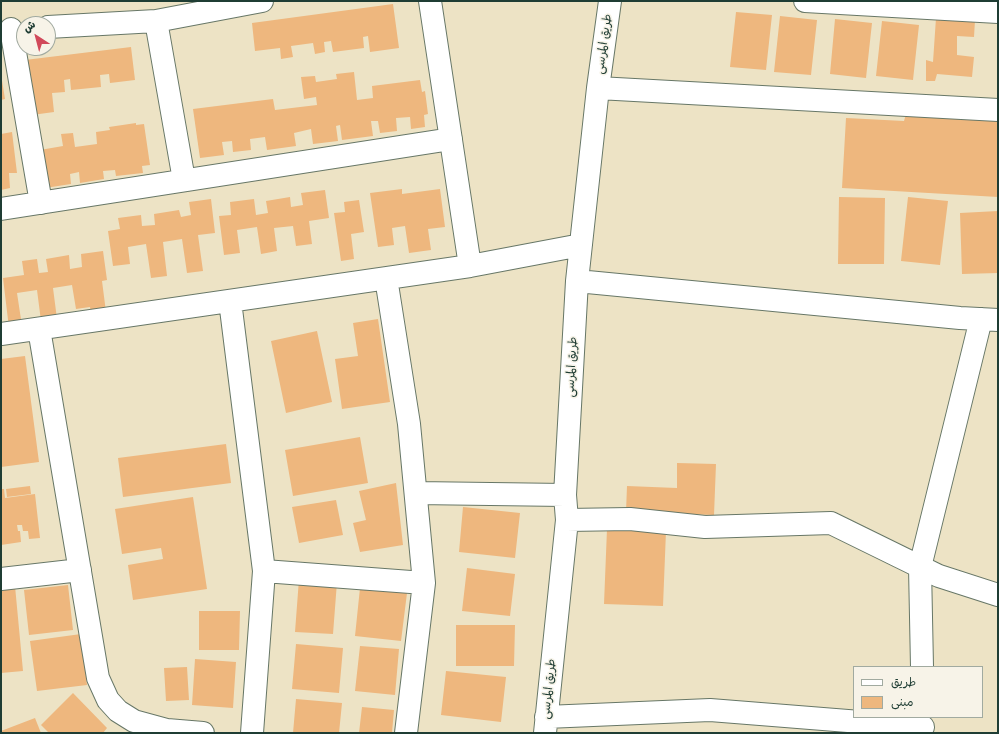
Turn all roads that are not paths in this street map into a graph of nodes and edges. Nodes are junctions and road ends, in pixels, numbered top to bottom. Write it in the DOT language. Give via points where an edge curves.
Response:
graph roads {
  1 [pos="262,1"];
  2 [pos="430,1"];
  3 [pos="610,1"];
  4 [pos="805,1"];
  5 [pos="198,7"];
  6 [pos="998,12"];
  7 [pos="156,21"];
  8 [pos="56,27"];
  9 [pos="12,29"];
  10 [pos="598,88"];
  11 [pos="998,110"];
  12 [pos="450,139"];
  13 [pos="184,180"];
  14 [pos="41,203"];
  15 [pos="1,209"];
  16 [pos="581,245"];
  17 [pos="470,266"];
  18 [pos="386,278"];
  19 [pos="577,282"];
  20 [pos="230,301"];
  21 [pos="989,319"];
  22 [pos="39,329"];
  23 [pos="1,334"];
  24 [pos="416,493"];
  25 [pos="565,495"];
  26 [pos="567,520"];
  27 [pos="920,567"];
  28 [pos="80,570"];
  29 [pos="264,570"];
  30 [pos="1,579"];
  31 [pos="424,583"];
  32 [pos="998,595"];
  33 [pos="922,666"];
  34 [pos="546,725"];
  35 [pos="923,726"];
  36 [pos="203,733"];
  37 [pos="252,733"];
  38 [pos="406,733"];
  1 -- 5 [label="street"];
  2 -- 12 [label="street"];
  3 -- 10 [label="street, طريق المرسى"];
  4 -- 6 [label="street"];
  5 -- 7 [label="street"];
  7 -- 8 [label="street"];
  7 -- 13 [label="street"];
  9 -- 14 [label="street"];
  10 -- 11 [label="street"];
  10 -- 16 [label="street, طريق المرسى"];
  12 -- 13 [label="street"];
  12 -- 17 [label="street"];
  13 -- 14 [label="street"];
  14 -- 15 [label="street"];
  16 -- 17 [label="street"];
  16 -- 19 [label="street, طريق المرسى"];
  17 -- 18 [label="street"];
  18 -- 20 [label="street"];
  18 -- 24 [label="street" via="409,424"];
  19 -- 21 [label="street"];
  19 -- 25 [label="street, طريق المرسى"];
  20 -- 22 [label="street"];
  20 -- 29 [label="street"];
  21 -- 27 [label="street"];
  22 -- 23 [label="street"];
  22 -- 28 [label="street"];
  24 -- 25 [label="street"];
  24 -- 31 [label="street"];
  25 -- 26 [label="street, طريق المرسى"];
  26 -- 27 [label="street" via="630,519 705,527 831,523"];
  26 -- 34 [label="street, طريق المرسى"];
  27 -- 32 [label="street" via="939,576"];
  27 -- 33 [label="street"];
  28 -- 30 [label="street"];
  28 -- 36 [label="street" via="98,678 108,700 118,711 134,721 167,730"];
  29 -- 31 [label="street"];
  29 -- 37 [label="street"];
  31 -- 38 [label="street"];
  34 -- 35 [label="street" via="710,710"];
}
